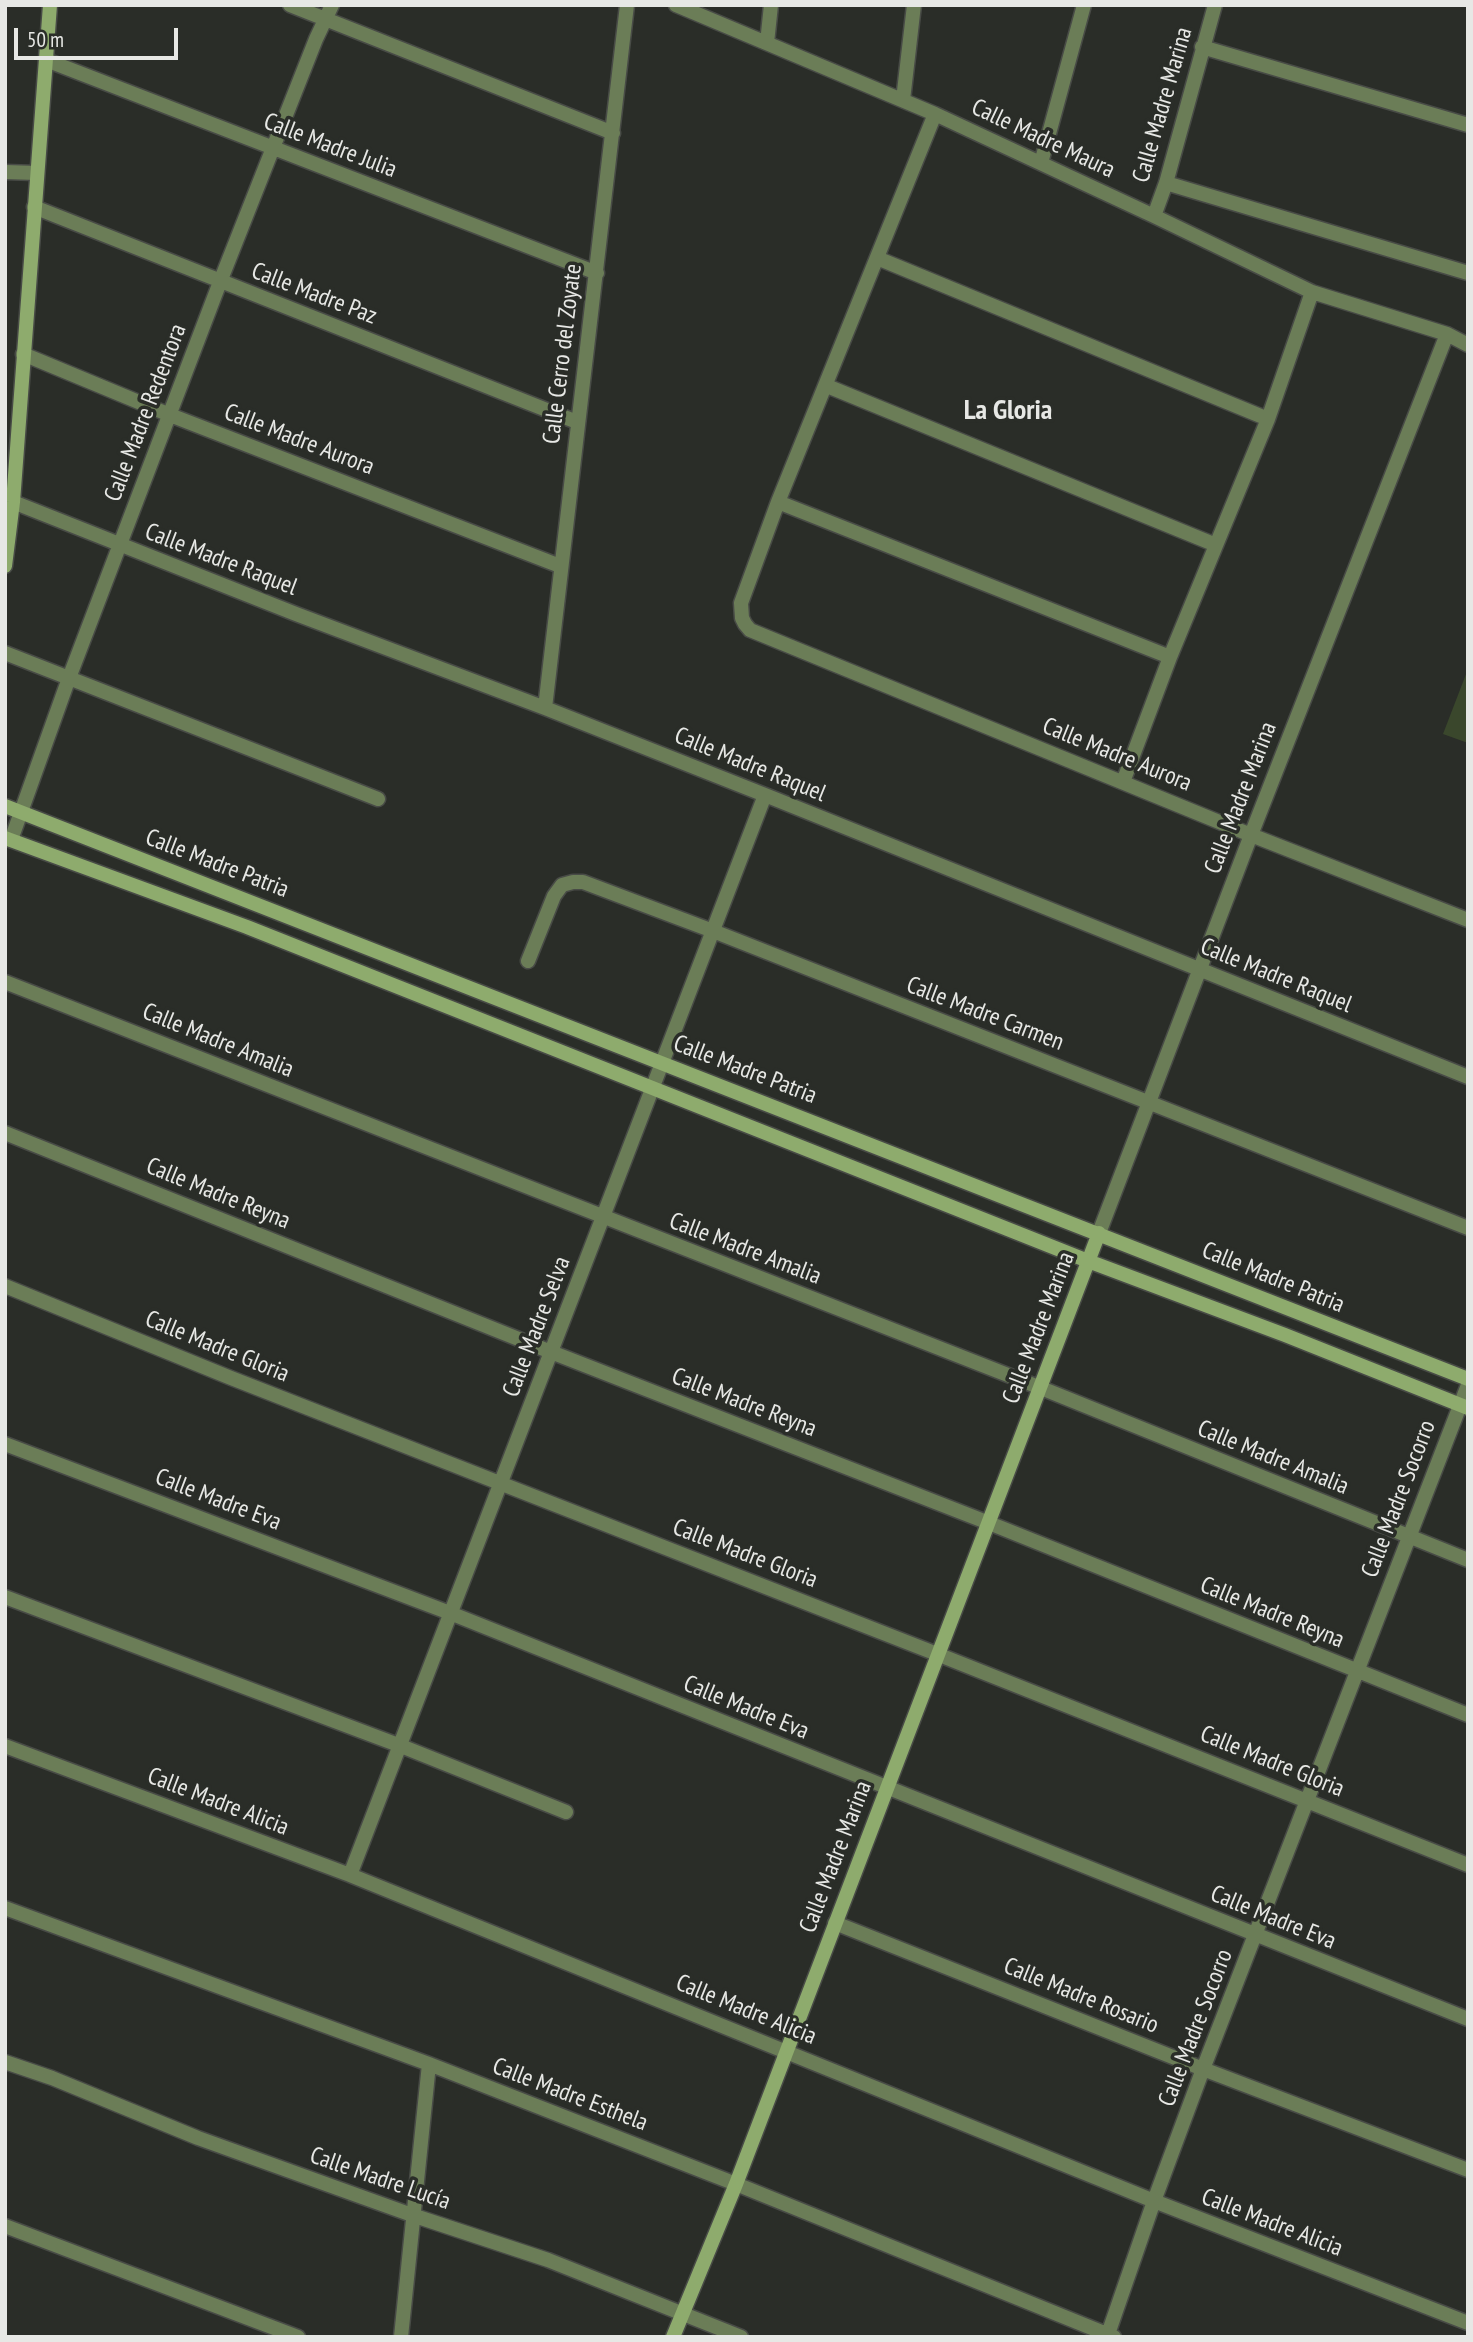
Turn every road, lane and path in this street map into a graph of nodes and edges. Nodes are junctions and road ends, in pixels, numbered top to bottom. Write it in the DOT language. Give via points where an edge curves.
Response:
graph roads {
  1 [pos="50,5"];
  2 [pos="290,5"];
  3 [pos="627,5"];
  4 [pos="676,5"];
  5 [pos="771,5"];
  6 [pos="914,5"];
  7 [pos="1084,5"];
  8 [pos="1214,5"];
  9 [pos="329,12"];
  10 [pos="767,43"];
  11 [pos="1202,47"];
  12 [pos="46,60"];
  13 [pos="903,100"];
  14 [pos="935,114"];
  15 [pos="1468,124"];
  16 [pos="613,133"];
  17 [pos="273,148"];
  18 [pos="1041,163"];
  19 [pos="5,172"];
  20 [pos="37,173"];
  21 [pos="1166,183"];
  22 [pos="34,206"];
  23 [pos="1154,216"];
  24 [pos="877,258"];
  25 [pos="597,273"];
  26 [pos="1468,273"];
  27 [pos="220,282"];
  28 [pos="1312,292"];
  29 [pos="1447,334"];
  30 [pos="1468,345"];
  31 [pos="23,355"];
  32 [pos="827,386"];
  33 [pos="170,415"];
  34 [pos="1268,419"];
  35 [pos="577,422"];
  36 [pos="11,453"];
  37 [pos="13,502"];
  38 [pos="778,502"];
  39 [pos="120,545"];
  40 [pos="1216,545"];
  41 [pos="5,566"];
  42 [pos="560,566"];
  43 [pos="5,653"];
  44 [pos="1170,657"];
  45 [pos="69,678"];
  46 [pos="545,708"];
  47 [pos="1123,782"];
  48 [pos="765,795"];
  49 [pos="378,799"];
  50 [pos="5,806"];
  51 [pos="20,812"];
  52 [pos="1251,835"];
  53 [pos="8,839"];
  54 [pos="1468,920"];
  55 [pos="713,931"];
  56 [pos="528,961"];
  57 [pos="1200,970"];
  58 [pos="5,982"];
  59 [pos="663,1063"];
  60 [pos="1468,1077"];
  61 [pos="652,1089"];
  62 [pos="1149,1102"];
  63 [pos="5,1133"];
  64 [pos="604,1218"];
  65 [pos="1468,1228"];
  66 [pos="1099,1233"];
  67 [pos="1088,1261"];
  68 [pos="5,1286"];
  69 [pos="551,1352"];
  70 [pos="1468,1378"];
  71 [pos="1468,1385"];
  72 [pos="1041,1388"];
  73 [pos="1463,1406"];
  74 [pos="5,1444"];
  75 [pos="502,1483"];
  76 [pos="989,1523"];
  77 [pos="1408,1537"];
  78 [pos="1468,1560"];
  79 [pos="5,1597"];
  80 [pos="450,1613"];
  81 [pos="937,1654"];
  82 [pos="1357,1672"];
  83 [pos="1468,1714"];
  84 [pos="5,1746"];
  85 [pos="401,1746"];
  86 [pos="886,1789"];
  87 [pos="1307,1801"];
  88 [pos="566,1812"];
  89 [pos="1468,1865"];
  90 [pos="350,1875"];
  91 [pos="5,1909"];
  92 [pos="835,1923"];
  93 [pos="1256,1936"];
  94 [pos="1468,2019"];
  95 [pos="786,2051"];
  96 [pos="5,2062"];
  97 [pos="429,2064"];
  98 [pos="1203,2069"];
  99 [pos="1468,2170"];
  100 [pos="736,2184"];
  101 [pos="1154,2201"];
  102 [pos="412,2215"];
  103 [pos="5,2226"];
  104 [pos="682,2313"];
  105 [pos="1468,2323"];
  106 [pos="1109,2336"];
  107 [pos="298,2337"];
  108 [pos="401,2337"];
  109 [pos="673,2337"];
  110 [pos="741,2337"];
  1 -- 12 [label="street"];
  2 -- 9 [label="street"];
  3 -- 16 [label="street, Calle Cerro del Zoyate"];
  4 -- 10 [label="street, Calle Madre Maura"];
  5 -- 10 [label="street"];
  6 -- 13 [label="street"];
  7 -- 18 [label="street"];
  8 -- 11 [label="street, Calle Madre Marina"];
  9 -- 16 [label="street"];
  9 -- 17 [label="street, Calle Madre Redentora"];
  10 -- 13 [label="street, Calle Madre Maura"];
  11 -- 15 [label="street"];
  11 -- 21 [label="street, Calle Madre Marina"];
  12 -- 17 [label="street, Calle Madre Julia"];
  12 -- 20 [label="street"];
  13 -- 14 [label="street, Calle Madre Maura"];
  14 -- 18 [label="street, Calle Madre Maura"];
  14 -- 24 [label="street"];
  16 -- 25 [label="street, Calle Cerro del Zoyate"];
  17 -- 25 [label="street, Calle Madre Julia"];
  17 -- 27 [label="street, Calle Madre Redentora"];
  18 -- 23 [label="street, Calle Madre Maura"];
  19 -- 20 [label="street"];
  20 -- 22 [label="street"];
  21 -- 23 [label="street, Calle Madre Marina"];
  21 -- 26 [label="street"];
  22 -- 27 [label="street, Calle Madre Paz"];
  22 -- 31 [label="street"];
  23 -- 28 [label="street, Calle Madre Maura"];
  24 -- 32 [label="street"];
  24 -- 34 [label="street"];
  25 -- 35 [label="street, Calle Cerro del Zoyate"];
  27 -- 33 [label="street, Calle Madre Redentora"];
  27 -- 35 [label="street, Calle Madre Paz"];
  28 -- 29 [label="street, Calle Madre Maura"];
  28 -- 34 [label="street"];
  29 -- 30 [label="street, Calle Madre Maura"];
  29 -- 52 [label="street, Calle Madre Marina"];
  31 -- 33 [label="street, Calle Madre Aurora"];
  31 -- 36 [label="street"];
  32 -- 38 [label="street"];
  32 -- 40 [label="street"];
  33 -- 39 [label="street, Calle Madre Redentora"];
  33 -- 42 [label="street, Calle Madre Aurora"];
  34 -- 40 [label="street"];
  35 -- 42 [label="street, Calle Cerro del Zoyate"];
  36 -- 37 [label="street"];
  37 -- 39 [label="street, Calle Madre Raquel"];
  37 -- 41 [label="street"];
  38 -- 44 [label="street"];
  38 -- 47 [label="street, Calle Madre Aurora" via="741,603 742,618 750,630"];
  39 -- 45 [label="street, Calle Madre Redentora"];
  39 -- 46 [label="street, Calle Madre Raquel"];
  40 -- 44 [label="street"];
  42 -- 46 [label="street, Calle Cerro del Zoyate"];
  43 -- 45 [label="street"];
  44 -- 47 [label="street"];
  45 -- 49 [label="street"];
  45 -- 51 [label="street, Calle Madre Redentora"];
  46 -- 48 [label="street, Calle Madre Raquel"];
  47 -- 52 [label="street, Calle Madre Aurora"];
  48 -- 55 [label="street, Calle Madre Selva"];
  48 -- 57 [label="street, Calle Madre Raquel"];
  50 -- 51 [label="street, Calle Madre Patria"];
  51 -- 53 [label="street, Calle Madre Redentora"];
  51 -- 59 [label="street, Calle Madre Patria"];
  52 -- 54 [label="street, Calle Madre Aurora"];
  52 -- 57 [label="street, Calle Madre Marina"];
  53 -- 61 [label="street, Calle Madre Patria" via="247,927"];
  55 -- 56 [label="street, Calle Madre Carmen" via="595,886 572,882 554,896"];
  55 -- 59 [label="street, Calle Madre Selva"];
  55 -- 62 [label="street, Calle Madre Carmen"];
  57 -- 60 [label="street, Calle Madre Raquel"];
  57 -- 62 [label="street, Calle Madre Marina"];
  58 -- 64 [label="street, Calle Madre Amalia"];
  59 -- 61 [label="street, Calle Madre Selva"];
  59 -- 66 [label="street, Calle Madre Patria"];
  61 -- 64 [label="street, Calle Madre Selva"];
  61 -- 67 [label="street, Calle Madre Patria"];
  62 -- 65 [label="street, Calle Madre Carmen"];
  62 -- 66 [label="street, Calle Madre Marina"];
  63 -- 69 [label="street, Calle Madre Reyna"];
  64 -- 69 [label="street, Calle Madre Selva"];
  64 -- 72 [label="street, Calle Madre Amalia"];
  66 -- 67 [label="street, Calle Madre Marina"];
  66 -- 70 [label="street, Calle Madre Patria"];
  67 -- 72 [label="street, Calle Madre Marina"];
  67 -- 73 [label="street, Calle Madre Patria"];
  68 -- 75 [label="street, Calle Madre Gloria"];
  69 -- 75 [label="street, Calle Madre Selva"];
  69 -- 76 [label="street, Calle Madre Reyna"];
  71 -- 73 [label="street, Calle Madre Socorro"];
  72 -- 76 [label="street, Calle Madre Marina"];
  72 -- 77 [label="street, Calle Madre Amalia"];
  73 -- 77 [label="street, Calle Madre Socorro"];
  74 -- 80 [label="street, Calle Madre Eva"];
  75 -- 80 [label="street, Calle Madre Selva"];
  75 -- 81 [label="street, Calle Madre Gloria"];
  76 -- 81 [label="street, Calle Madre Marina"];
  76 -- 82 [label="street, Calle Madre Reyna"];
  77 -- 78 [label="street, Calle Madre Amalia"];
  77 -- 82 [label="street, Calle Madre Socorro"];
  79 -- 85 [label="street"];
  80 -- 85 [label="street, Calle Madre Selva"];
  80 -- 86 [label="street, Calle Madre Eva"];
  81 -- 86 [label="street, Calle Madre Marina"];
  81 -- 87 [label="street, Calle Madre Gloria"];
  82 -- 83 [label="street, Calle Madre Reyna"];
  82 -- 87 [label="street, Calle Madre Socorro"];
  84 -- 90 [label="street, Calle Madre Alicia"];
  85 -- 88 [label="street"];
  85 -- 90 [label="street, Calle Madre Selva"];
  86 -- 92 [label="street, Calle Madre Marina"];
  86 -- 93 [label="street, Calle Madre Eva"];
  87 -- 89 [label="street, Calle Madre Gloria"];
  87 -- 93 [label="street, Calle Madre Socorro"];
  90 -- 95 [label="street, Calle Madre Alicia"];
  91 -- 97 [label="street, Calle Madre Esthela"];
  92 -- 95 [label="street, Calle Madre Marina"];
  92 -- 98 [label="street, Calle Madre Rosario"];
  93 -- 94 [label="street, Calle Madre Eva"];
  93 -- 98 [label="street, Calle Madre Socorro"];
  95 -- 100 [label="street, Calle Madre Marina"];
  95 -- 101 [label="street, Calle Madre Alicia"];
  96 -- 102 [label="street, Calle Madre Lucía"];
  97 -- 100 [label="street, Calle Madre Esthela"];
  97 -- 102 [label="street"];
  98 -- 99 [label="street, Calle Madre Rosario"];
  98 -- 101 [label="street, Calle Madre Socorro"];
  100 -- 104 [label="street, Calle Madre Marina"];
  100 -- 106 [label="street, Calle Madre Esthela"];
  101 -- 105 [label="street, Calle Madre Alicia"];
  101 -- 106 [label="street, Calle Madre Socorro"];
  102 -- 104 [label="street, Calle Madre Lucía" via="548,2260"];
  102 -- 108 [label="street"];
  103 -- 107 [label="street"];
  104 -- 109 [label="street, Calle Madre Marina"];
  104 -- 110 [label="street, Calle Madre Lucía"];
}
